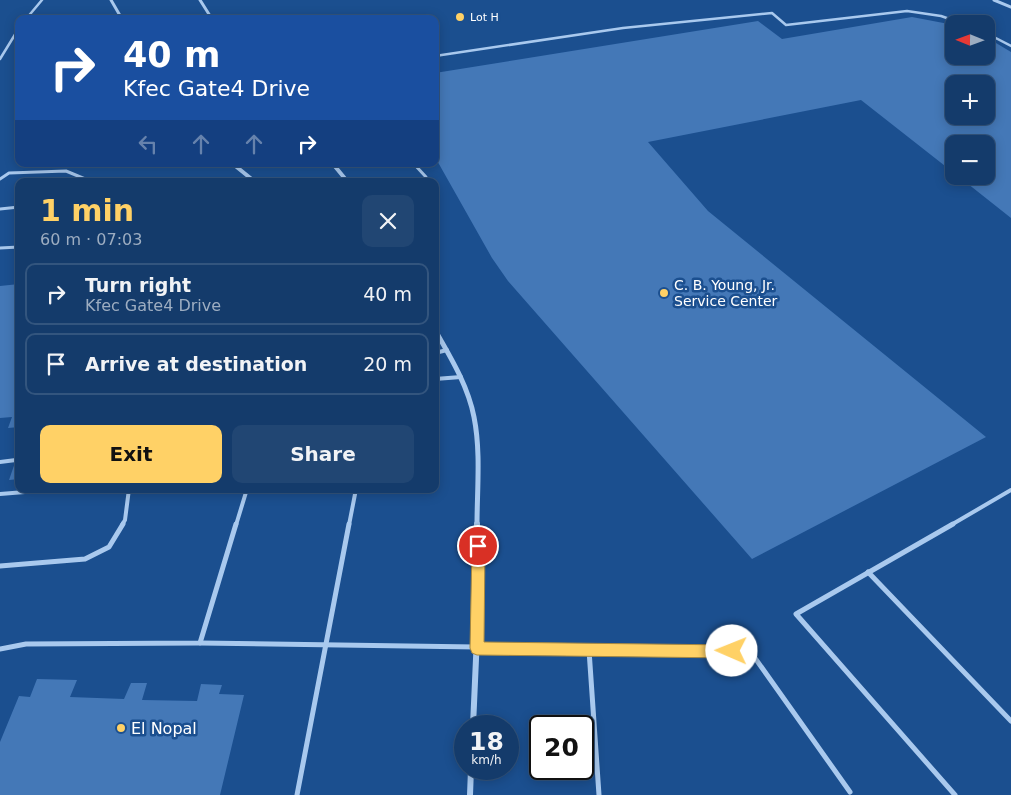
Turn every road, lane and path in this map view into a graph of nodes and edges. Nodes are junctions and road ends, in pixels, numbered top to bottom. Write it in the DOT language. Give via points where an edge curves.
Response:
graph roads {
  1 [pos="42,0"];
  2 [pos="111,0"];
  3 [pos="200,0"];
  4 [pos="994,0"];
  5 [pos="1011,6"];
  6 [pos="29,15"];
  7 [pos="120,15"];
  8 [pos="209,15"];
  9 [pos="945,17"];
  10 [pos="15,35"];
  11 [pos="995,38"];
  12 [pos="1011,46"];
  13 [pos="439,55"];
  14 [pos="0,59"];
  15 [pos="236,167"];
  16 [pos="335,167"];
  17 [pos="417,167"];
  18 [pos="426,177"];
  19 [pos="83,178"];
  20 [pos="250,178"];
  21 [pos="345,178"];
  22 [pos="0,179"];
  23 [pos="15,207"];
  24 [pos="0,208"];
  25 [pos="15,247"];
  26 [pos="0,248"];
  27 [pos="439,337"];
  28 [pos="447,350"];
  29 [pos="439,351"];
  30 [pos="461,376"];
  31 [pos="439,379"];
  32 [pos="15,460"];
  33 [pos="0,462"];
  34 [pos="1011,490"];
  35 [pos="15,493"];
  36 [pos="128,493"];
  37 [pos="246,493"];
  38 [pos="355,493"];
  39 [pos="0,494"];
  40 [pos="0,566"];
  41 [pos="868,572"];
  42 [pos="200,643"];
  43 [pos="326,645"];
  44 [pos="477,648"];
  45 [pos="0,649"];
  46 [pos="589,650"];
  47 [pos="474,715"];
  48 [pos="1011,721"];
  49 [pos="471,780"];
  50 [pos="850,792"];
  51 [pos="297,795"];
  52 [pos="470,795"];
  53 [pos="599,795"];
  54 [pos="955,795"];
  1 -- 6 [label="lane"];
  2 -- 7 [label="street"];
  3 -- 8 [label="street"];
  4 -- 5 [label="street"];
  9 -- 13 [label="lane" via="907,11 786,24 772,13 623,28"];
  10 -- 14 [label="lane"];
  11 -- 12 [label="lane"];
  15 -- 20 [label="street"];
  16 -- 21 [label="street"];
  17 -- 18 [label="lane"];
  19 -- 22 [label="lane" via="66,171 9,174"];
  23 -- 24 [label="lane"];
  25 -- 26 [label="lane"];
  27 -- 28 [label="street"];
  28 -- 29 [label="lane"];
  28 -- 30 [label="street"];
  30 -- 31 [label="lane"];
  30 -- 44 [label="street" via="474,417 477,455"];
  32 -- 33 [label="lane"];
  34 -- 41 [label="lane"];
  35 -- 39 [label="lane"];
  36 -- 40 [label="lane" via="125,520 109,547 85,559"];
  37 -- 42 [label="lane"];
  38 -- 43 [label="lane"];
  41 -- 48 [label="lane"];
  41 -- 54 [label="lane" via="796,614"];
  42 -- 43 [label="lane"];
  42 -- 45 [label="lane" via="26,644"];
  43 -- 44 [label="lane"];
  43 -- 51 [label="lane"];
  44 -- 46 [label="lane"];
  44 -- 47 [label="street"];
  46 -- 50 [label="lane" via="750,652"];
  46 -- 53 [label="lane"];
  49 -- 52 [label="street"];
}
